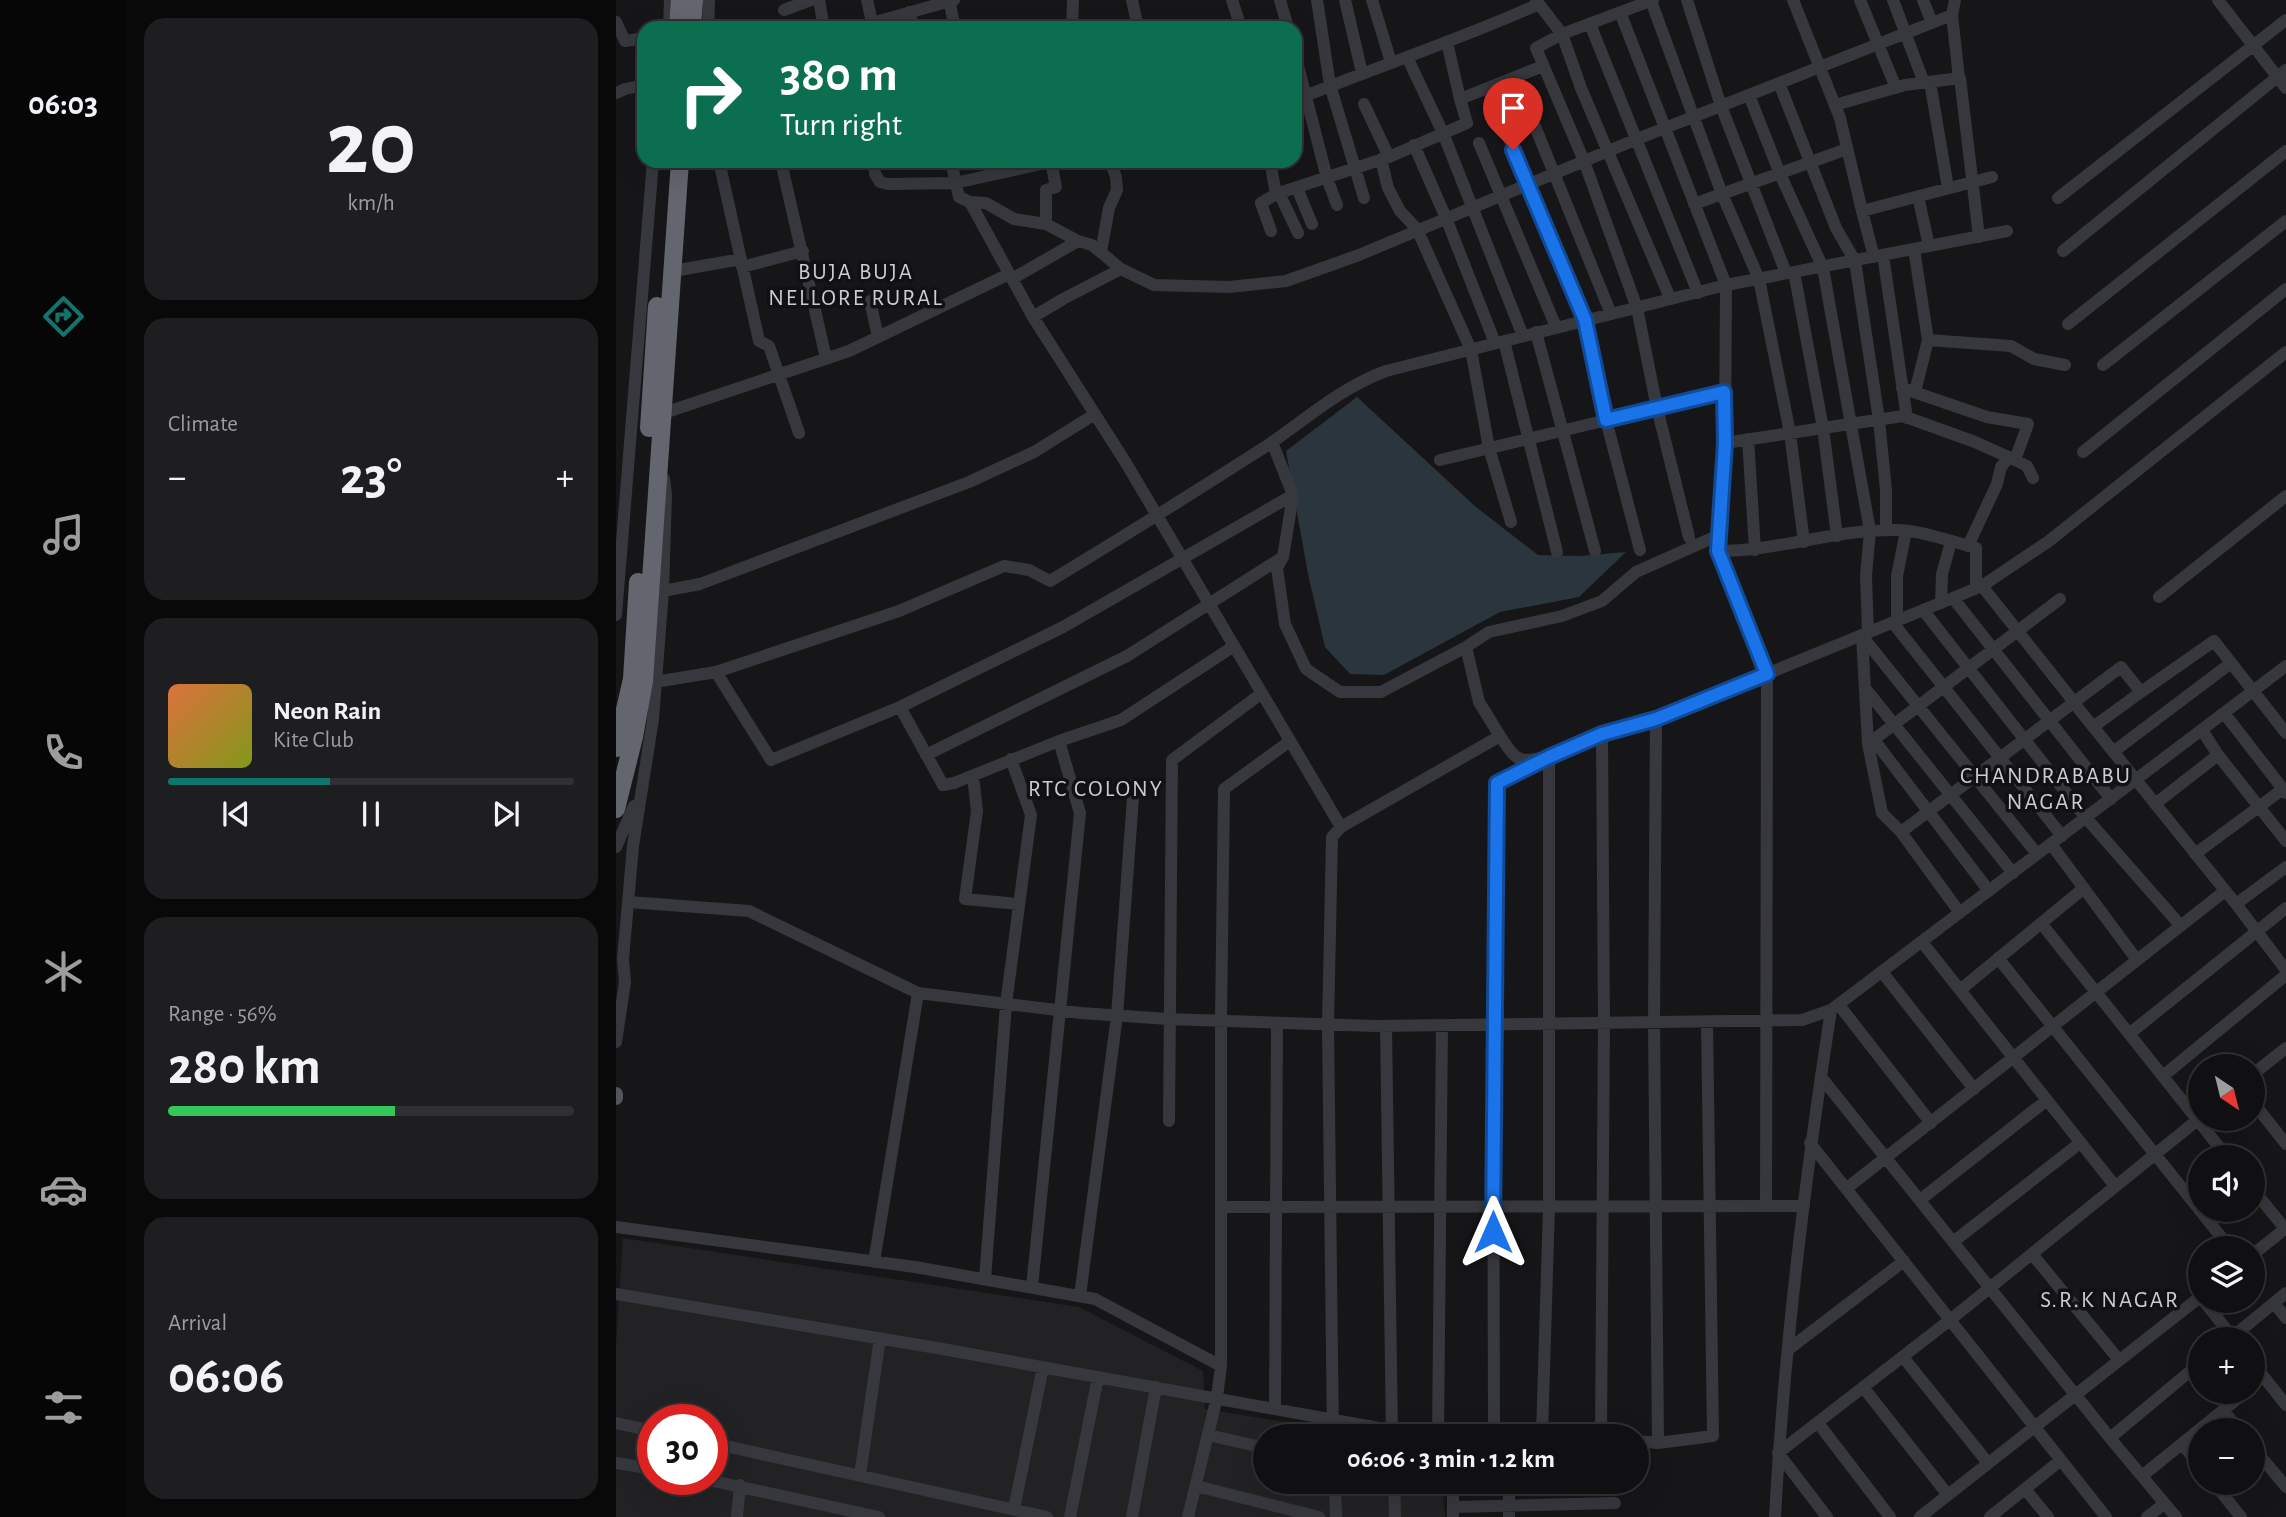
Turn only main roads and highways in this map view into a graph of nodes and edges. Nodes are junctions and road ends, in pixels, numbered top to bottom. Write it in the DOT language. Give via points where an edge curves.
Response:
graph roads {
  1 [pos="680,0"];
  2 [pos="694,0"];
  3 [pos="678,21"];
  4 [pos="692,21"];
  5 [pos="668,168"];
  6 [pos="679,168"];
  7 [pos="616,748"];
  8 [pos="616,809"];
  1 -- 3 [label="highway"];
  2 -- 4 [label="highway"];
  5 -- 7 [label="highway" via="632,679"];
  6 -- 8 [label="highway" via="644,681"];
}
